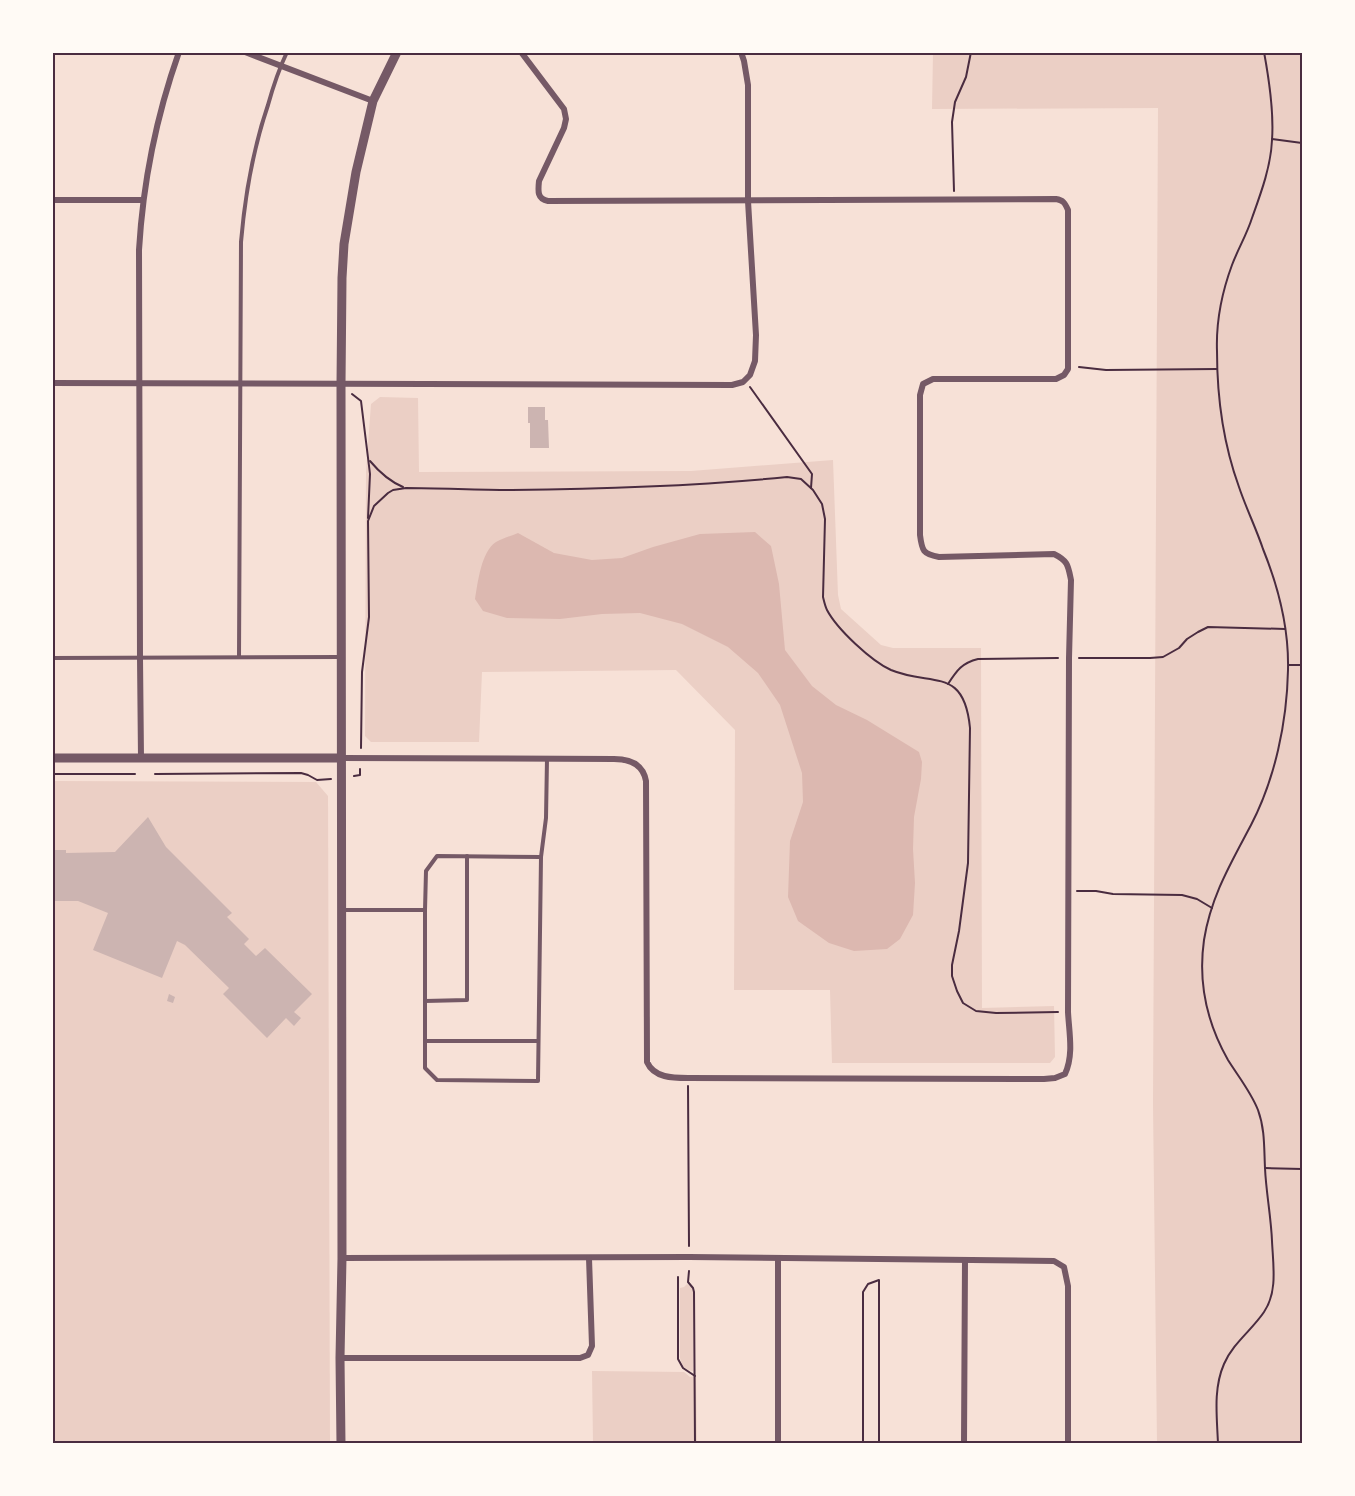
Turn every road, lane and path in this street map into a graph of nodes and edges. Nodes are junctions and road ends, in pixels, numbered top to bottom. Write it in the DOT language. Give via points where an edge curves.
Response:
graph roads {
  1 [pos="179,52"];
  2 [pos="245,52"];
  3 [pos="287,52"];
  4 [pos="398,52"];
  5 [pos="521,52"];
  6 [pos="741,52"];
  7 [pos="971,52"];
  8 [pos="1264,52"];
  9 [pos="281,65"];
  10 [pos="373,101"];
  11 [pos="1272,139"];
  12 [pos="1302,143"];
  13 [pos="143,200"];
  14 [pos="954,200"];
  15 [pos="52,201"];
  16 [pos="748,201"];
  17 [pos="1068,365"];
  18 [pos="1217,369"];
  19 [pos="748,378"];
  20 [pos="52,383"];
  21 [pos="140,383"];
  22 [pos="240,384"];
  23 [pos="341,384"];
  24 [pos="369,459"];
  25 [pos="406,488"];
  26 [pos="811,488"];
  27 [pos="368,521"];
  28 [pos="1285,629"];
  29 [pos="140,657"];
  30 [pos="239,657"];
  31 [pos="342,657"];
  32 [pos="52,658"];
  33 [pos="1055,658"];
  34 [pos="1080,658"];
  35 [pos="1288,665"];
  36 [pos="1302,665"];
  37 [pos="948,684"];
  38 [pos="52,758"];
  39 [pos="141,758"];
  40 [pos="341,758"];
  41 [pos="360,758"];
  42 [pos="547,759"];
  43 [pos="52,774"];
  44 [pos="135,774"];
  45 [pos="155,774"];
  46 [pos="341,777"];
  47 [pos="467,856"];
  48 [pos="541,857"];
  49 [pos="1069,891"];
  50 [pos="1212,908"];
  51 [pos="342,910"];
  52 [pos="425,910"];
  53 [pos="425,1001"];
  54 [pos="1068,1012"];
  55 [pos="425,1041"];
  56 [pos="538,1041"];
  57 [pos="688,1078"];
  58 [pos="1265,1168"];
  59 [pos="1302,1169"];
  60 [pos="689,1252"];
  61 [pos="342,1258"];
  62 [pos="590,1258"];
  63 [pos="778,1258"];
  64 [pos="964,1260"];
  65 [pos="688,1271"];
  66 [pos="678,1277"];
  67 [pos="683,1284"];
  68 [pos="340,1358"];
  69 [pos="695,1376"];
  70 [pos="341,1443"];
  71 [pos="695,1443"];
  72 [pos="778,1443"];
  73 [pos="863,1443"];
  74 [pos="879,1443"];
  75 [pos="964,1443"];
  76 [pos="1068,1443"];
  77 [pos="1218,1443"];
  1 -- 13 [label="street" via="166,88"];
  2 -- 9 [label="street"];
  3 -- 9 [label="lane"];
  4 -- 10 [label="street"];
  5 -- 16 [label="street" via="566,118 539,181 542,200"];
  6 -- 16 [label="street" via="748,85"];
  7 -- 14 [label="path" via="952,122"];
  8 -- 11 [label="path"];
  9 -- 10 [label="street"];
  9 -- 22 [label="lane" via="255,149 243,212"];
  10 -- 23 [label="street" via="344,244"];
  11 -- 12 [label="path"];
  11 -- 18 [label="path" via="1259,198 1224,293"];
  13 -- 15 [label="street"];
  13 -- 21 [label="street" via="139,250"];
  14 -- 16 [label="street"];
  14 -- 17 [label="street" via="1062,200 1068,210"];
  16 -- 19 [label="street" via="756,335 755,361"];
  17 -- 18 [label="path" via="1106,370"];
  17 -- 49 [label="street" via="1064,375 1046,380 933,380 923,384 920,536 925,553 939,557 1054,554 1066,561 1071,580"];
  18 -- 28 [label="path" via="1228,451 1270,567"];
  19 -- 23 [label="street" via="732,385"];
  19 -- 26 [label="path" via="812,474"];
  20 -- 21 [label="street"];
  21 -- 22 [label="street"];
  21 -- 29 [label="street"];
  22 -- 23 [label="street"];
  22 -- 30 [label="lane"];
  23 -- 24 [label="path" via="361,401"];
  23 -- 31 [label="street"];
  24 -- 25 [label="path" via="385,477"];
  24 -- 27 [label="path"];
  25 -- 26 [label="path" via="596,488 788,477 801,479"];
  25 -- 27 [label="path" via="393,490 374,506"];
  26 -- 37 [label="path" via="822,504 825,519 823,597 836,624 889,669"];
  27 -- 41 [label="path" via="369,617 362,672"];
  28 -- 34 [label="path" via="1208,627 1163,657"];
  28 -- 35 [label="path"];
  29 -- 30 [label="lane"];
  29 -- 32 [label="lane"];
  29 -- 39 [label="street"];
  30 -- 31 [label="lane"];
  31 -- 40 [label="street"];
  33 -- 37 [label="path" via="978,659 967,662"];
  35 -- 36 [label="path"];
  35 -- 50 [label="path" via="1282,728 1270,777"];
  37 -- 54 [label="path" via="964,701 970,728 969,863 952,965 957,991 963,1003 976,1011"];
  38 -- 39 [label="street"];
  39 -- 40 [label="street"];
  40 -- 41 [label="street"];
  40 -- 46 [label="street"];
  41 -- 42 [label="street"];
  41 -- 46 [label="path" via="360,775"];
  42 -- 48 [label="lane"];
  42 -- 57 [label="street" via="624,759 638,765 645,775 647,1062 650,1068 671,1078"];
  43 -- 44 [label="path"];
  45 -- 46 [label="path" via="301,773 317,780"];
  46 -- 51 [label="street"];
  47 -- 48 [label="lane"];
  47 -- 52 [label="lane" via="437,856 426,871"];
  47 -- 53 [label="lane" via="466,1000"];
  48 -- 56 [label="lane"];
  49 -- 50 [label="path" via="1182,895"];
  49 -- 54 [label="street"];
  50 -- 58 [label="path" via="1203,955 1207,1008 1220,1044 1263,1125"];
  51 -- 52 [label="lane"];
  51 -- 61 [label="street"];
  52 -- 53 [label="lane"];
  53 -- 55 [label="lane"];
  54 -- 57 [label="street" via="1069,1065 1065,1074 1055,1078"];
  55 -- 56 [label="lane"];
  55 -- 56 [label="lane" via="425,1068 437,1080 538,1081"];
  57 -- 60 [label="path"];
  58 -- 59 [label="path"];
  58 -- 77 [label="path" via="1273,1290 1266,1310 1223,1366 1216,1410"];
  61 -- 62 [label="street"];
  61 -- 68 [label="street"];
  62 -- 63 [label="street"];
  62 -- 68 [label="street" via="592,1346 588,1355"];
  63 -- 64 [label="street"];
  63 -- 72 [label="street"];
  64 -- 75 [label="street"];
  64 -- 76 [label="street" via="1054,1261 1064,1267 1068,1286"];
  65 -- 67 [label="path"];
  66 -- 67 [label="path"];
  67 -- 69 [label="path" via="694,1290"];
  67 -- 69 [label="path" via="678,1359"];
  68 -- 70 [label="street"];
  69 -- 71 [label="path"];
  73 -- 74 [label="path" via="863,1292 871,1282 879,1280"];
}
